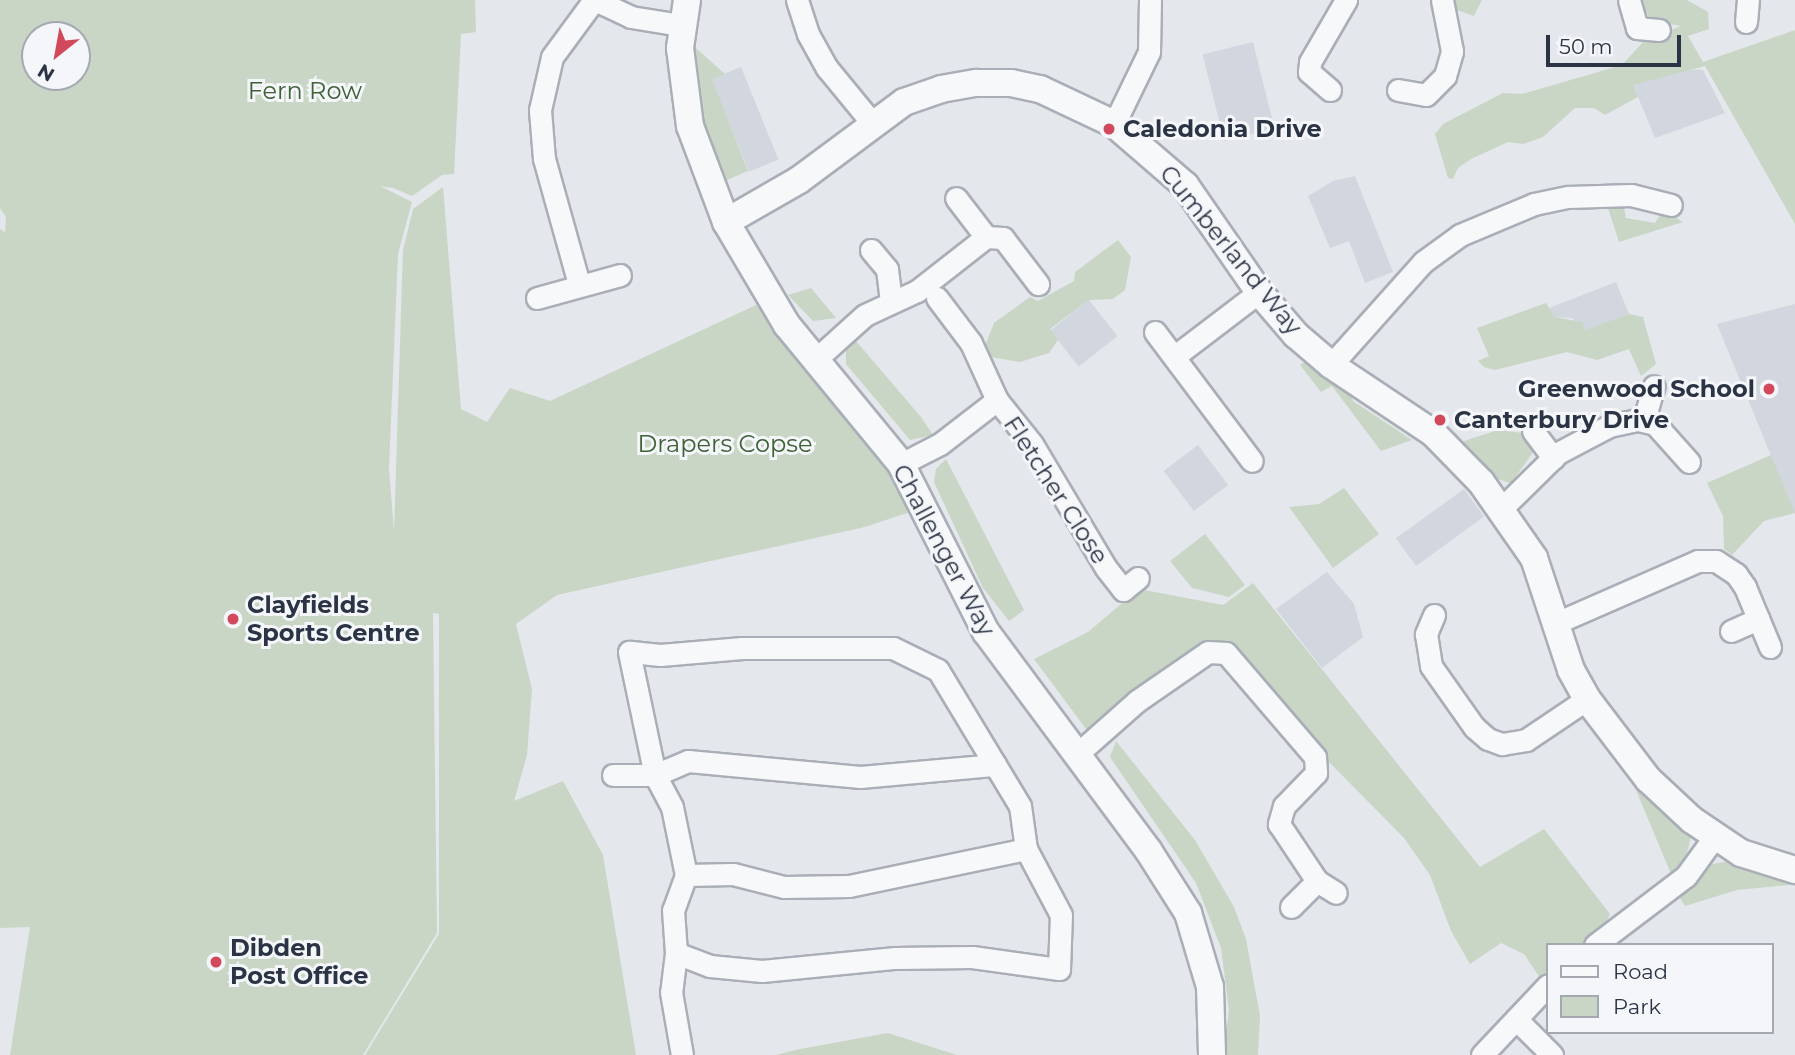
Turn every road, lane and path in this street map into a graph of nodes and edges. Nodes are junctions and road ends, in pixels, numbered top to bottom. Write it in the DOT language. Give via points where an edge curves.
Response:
graph roads {
  1 [pos="594,0"];
  2 [pos="797,0"];
  3 [pos="1150,0"];
  4 [pos="1346,0"];
  5 [pos="1442,0"];
  6 [pos="1629,0"];
  7 [pos="1748,0"];
  8 [pos="684,12"];
  9 [pos="1746,22"];
  10 [pos="1660,30"];
  11 [pos="1330,90"];
  12 [pos="1398,90"];
  13 [pos="873,124"];
  14 [pos="1114,124"];
  15 [pos="956,198"];
  16 [pos="1671,205"];
  17 [pos="726,222"];
  18 [pos="986,237"];
  19 [pos="871,250"];
  20 [pos="620,275"];
  21 [pos="579,284"];
  22 [pos="1038,284"];
  23 [pos="1259,292"];
  24 [pos="537,298"];
  25 [pos="937,298"];
  26 [pos="891,302"];
  27 [pos="1155,332"];
  28 [pos="1175,356"];
  29 [pos="815,360"];
  30 [pos="1331,365"];
  31 [pos="1654,386"];
  32 [pos="997,400"];
  33 [pos="1644,420"];
  34 [pos="1533,431"];
  35 [pos="1553,457"];
  36 [pos="1252,461"];
  37 [pos="1689,463"];
  38 [pos="901,464"];
  39 [pos="1502,508"];
  40 [pos="1138,578"];
  41 [pos="1434,615"];
  42 [pos="1758,619"];
  43 [pos="1556,623"];
  44 [pos="1731,631"];
  45 [pos="1770,647"];
  46 [pos="1587,699"];
  47 [pos="1076,755"];
  48 [pos="995,765"];
  49 [pos="613,775"];
  50 [pos="655,775"];
  51 [pos="1715,836"];
  52 [pos="1026,849"];
  53 [pos="1795,870"];
  54 [pos="686,874"];
  55 [pos="1317,881"];
  56 [pos="1336,893"];
  57 [pos="1291,907"];
  58 [pos="1598,943"];
  59 [pos="676,953"];
  60 [pos="1546,987"];
  61 [pos="1516,1019"];
  62 [pos="682,1055"];
  63 [pos="1212,1055"];
  64 [pos="1482,1055"];
  65 [pos="1552,1055"];
  1 -- 8 [label="street" via="631,17"];
  1 -- 21 [label="street" via="552,57 540,110 544,159"];
  2 -- 13 [label="street" via="820,57"];
  3 -- 14 [label="street" via="1149,52"];
  4 -- 11 [label="street" via="1310,62 1309,72"];
  5 -- 12 [label="street" via="1452,51 1445,76 1419,97"];
  6 -- 10 [label="street" via="1637,28"];
  7 -- 9 [label="street"];
  8 -- 17 [label="street, Challenger Way" via="690,126"];
  13 -- 14 [label="street, Cumberland Way" via="904,103 976,82 1040,89"];
  13 -- 17 [label="street, Cumberland Way" via="799,180"];
  14 -- 23 [label="street, Cumberland Way" via="1185,185"];
  15 -- 18 [label="street"];
  16 -- 30 [label="street" via="1631,195 1567,197 1534,204 1460,235 1423,262"];
  17 -- 29 [label="street, Challenger Way" via="760,285"];
  18 -- 22 [label="street" via="1003,238"];
  18 -- 26 [label="street" via="917,291"];
  19 -- 26 [label="street" via="887,269"];
  20 -- 21 [label="street"];
  21 -- 24 [label="street"];
  23 -- 28 [label="street"];
  23 -- 30 [label="street, Cumberland Way" via="1296,335"];
  25 -- 32 [label="street" via="971,342"];
  26 -- 29 [label="street" via="865,315"];
  27 -- 28 [label="street"];
  28 -- 36 [label="street"];
  29 -- 38 [label="street, Challenger Way"];
  30 -- 39 [label="street, Cumberland Way" via="1441,440"];
  31 -- 33 [label="street"];
  32 -- 38 [label="street, Fletcher Close" via="940,443"];
  32 -- 40 [label="street, Fletcher Close" via="1032,444 1123,590"];
  33 -- 35 [label="street" via="1609,426"];
  33 -- 37 [label="street" via="1668,436"];
  34 -- 35 [label="street"];
  35 -- 39 [label="street"];
  38 -- 47 [label="street, Challenger Way" via="986,632"];
  39 -- 43 [label="street, Cumberland Way" via="1534,558"];
  41 -- 46 [label="street" via="1426,634 1431,666 1474,727 1488,738 1502,744 1526,740"];
  42 -- 43 [label="street" via="1736,574 1716,561 1698,561"];
  42 -- 44 [label="street"];
  42 -- 45 [label="street"];
  43 -- 46 [label="street, Cumberland Way" via="1571,670"];
  46 -- 51 [label="street, Cumberland Way" via="1648,779"];
  47 -- 55 [label="street" via="1138,701 1208,652 1226,653 1315,757 1316,773 1284,806 1279,824"];
  47 -- 63 [label="street, Challenger Way" via="1188,913 1210,987"];
  48 -- 50 [label="street" via="860,778 688,761"];
  48 -- 50 [label="street" via="938,670 893,648 629,652"];
  48 -- 52 [label="street" via="1020,806"];
  49 -- 50 [label="street"];
  50 -- 54 [label="street" via="672,807"];
  51 -- 53 [label="street, Cumberland Way" via="1741,853"];
  51 -- 58 [label="street" via="1686,876"];
  52 -- 54 [label="street" via="849,886 784,887 733,874"];
  52 -- 59 [label="street" via="1061,915 1059,969 959,957 895,958 762,971 710,966"];
  54 -- 59 [label="street" via="673,910"];
  55 -- 56 [label="street"];
  55 -- 57 [label="street"];
  59 -- 62 [label="street" via="671,992"];
  60 -- 61 [label="street"];
  61 -- 64 [label="street"];
  61 -- 65 [label="street"];
}
